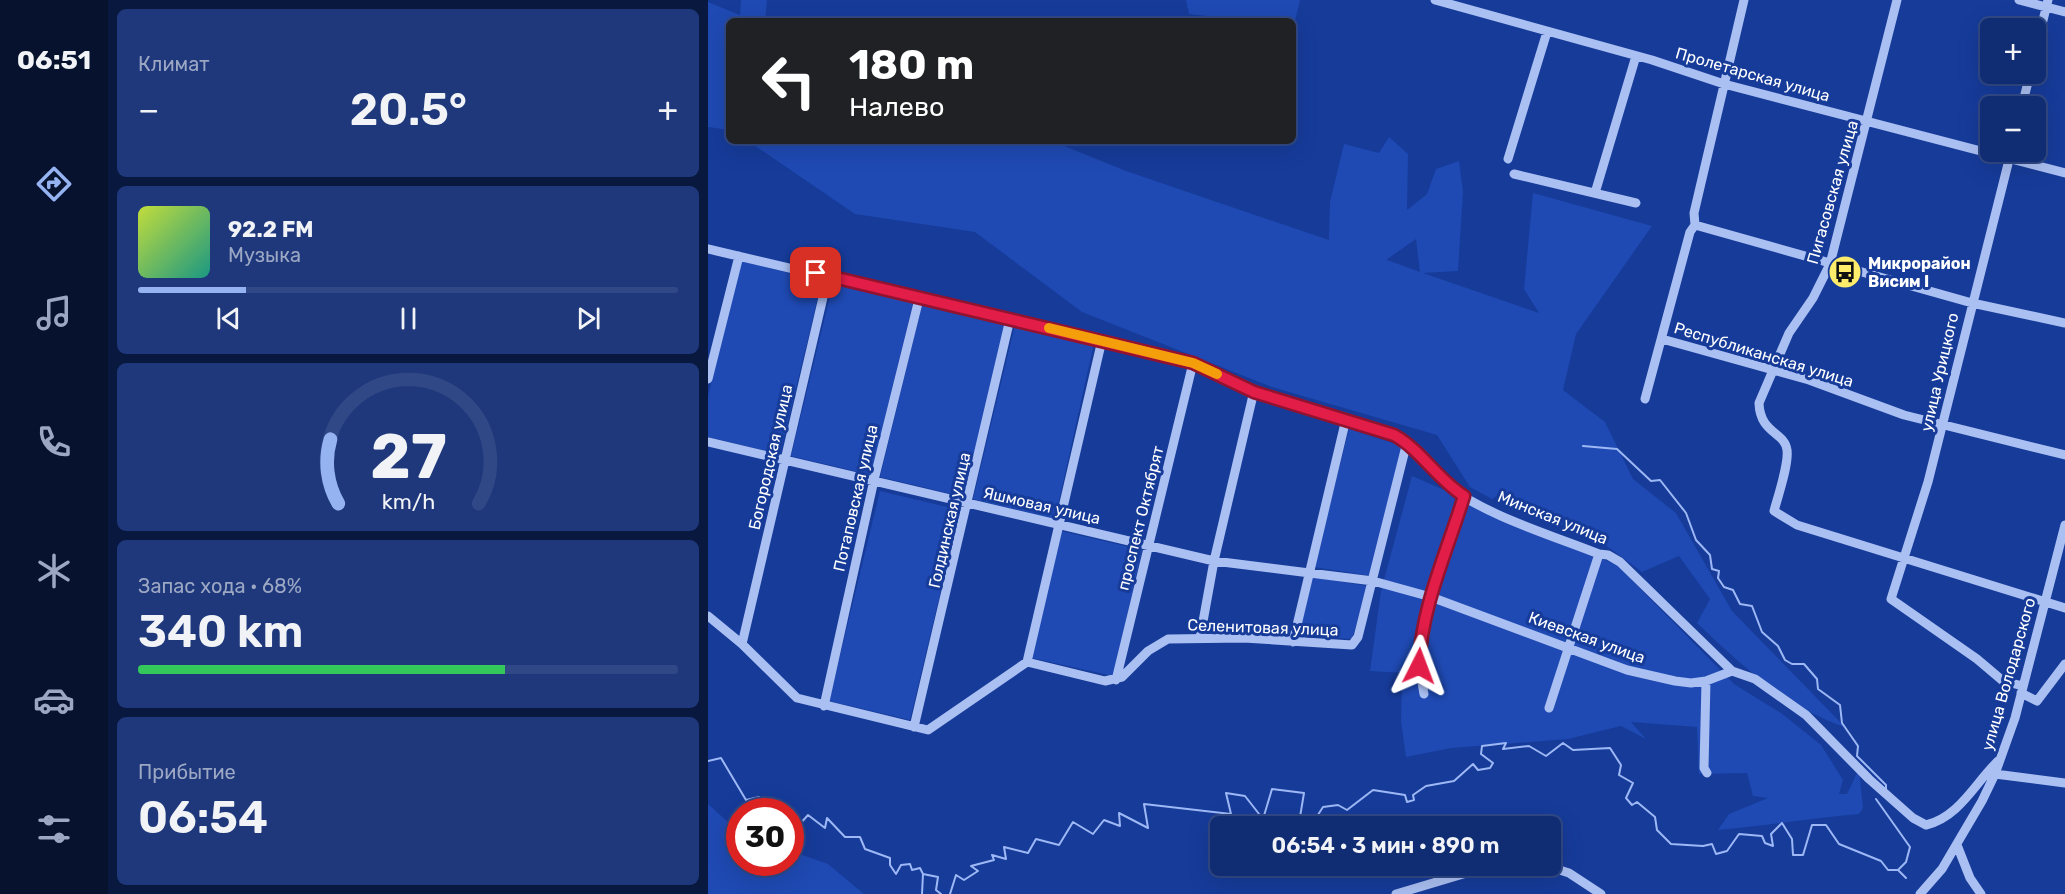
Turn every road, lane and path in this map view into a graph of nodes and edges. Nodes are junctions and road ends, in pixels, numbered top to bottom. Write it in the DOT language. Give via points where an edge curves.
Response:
graph roads {
  1 [pos="1435,0"];
  2 [pos="1744,0"];
  3 [pos="1897,0"];
  4 [pos="2019,0"];
  5 [pos="2047,3"];
  6 [pos="2065,12"];
  7 [pos="2043,18"];
  8 [pos="1547,32"];
  9 [pos="1636,56"];
  10 [pos="1724,84"];
  11 [pos="1868,120"];
  12 [pos="1980,148"];
  13 [pos="1508,159"];
  14 [pos="2008,162"];
  15 [pos="2031,162"];
  16 [pos="2065,173"];
  17 [pos="1514,174"];
  18 [pos="1595,193"];
  19 [pos="1636,202"];
  20 [pos="1695,225"];
  21 [pos="708,249"];
  22 [pos="739,256"];
  23 [pos="1830,264"];
  24 [pos="828,276"];
  25 [pos="919,299"];
  26 [pos="1972,303"];
  27 [pos="1010,320"];
  28 [pos="2065,323"];
  29 [pos="1662,339"];
  30 [pos="1102,340"];
  31 [pos="1193,363"];
  32 [pos="1773,372"];
  33 [pos="708,379"];
  34 [pos="1254,392"];
  35 [pos="1645,399"];
  36 [pos="1346,419"];
  37 [pos="1942,424"];
  38 [pos="708,442"];
  39 [pos="1407,442"];
  40 [pos="2065,455"];
  41 [pos="785,460"];
  42 [pos="874,480"];
  43 [pos="1464,496"];
  44 [pos="968,504"];
  45 [pos="1058,525"];
  46 [pos="2065,525"];
  47 [pos="1149,546"];
  48 [pos="1599,554"];
  49 [pos="1904,559"];
  50 [pos="1214,561"];
  51 [pos="1308,572"];
  52 [pos="1372,581"];
  53 [pos="1431,597"];
  54 [pos="2044,603"];
  55 [pos="2065,608"];
  56 [pos="708,616"];
  57 [pos="1200,638"];
  58 [pos="1293,642"];
  59 [pos="742,644"];
  60 [pos="1567,648"];
  61 [pos="1027,662"];
  62 [pos="2065,663"];
  63 [pos="1732,671"];
  64 [pos="1116,680"];
  65 [pos="1706,681"];
  66 [pos="2022,689"];
  67 [pos="1424,694"];
  68 [pos="824,706"];
  69 [pos="1549,708"];
  70 [pos="914,727"];
  71 [pos="2000,759"];
  72 [pos="1707,773"];
  73 [pos="1995,774"];
  74 [pos="2065,783"];
  75 [pos="1956,845"];
  76 [pos="1561,870"];
  77 [pos="1456,876"];
  78 [pos="1396,894"];
  79 [pos="1600,894"];
  80 [pos="1920,894"];
  81 [pos="1982,894"];
  1 -- 8 [label="street, Пролетарская улица"];
  2 -- 10 [label="street"];
  3 -- 11 [label="street, Пигасовская улица"];
  4 -- 5 [label="street"];
  5 -- 6 [label="street"];
  5 -- 7 [label="street"];
  8 -- 9 [label="street, Пролетарская улица"];
  8 -- 13 [label="street"];
  9 -- 10 [label="street, Пролетарская улица"];
  9 -- 18 [label="street"];
  10 -- 11 [label="street, Пролетарская улица"];
  10 -- 20 [label="street" via="1694,213"];
  11 -- 12 [label="street, Пролетарская улица"];
  11 -- 23 [label="street, Пигасовская улица"];
  14 -- 26 [label="street, улица Урицкого"];
  15 -- 16 [label="street, Пролетарская улица"];
  17 -- 18 [label="street"];
  18 -- 19 [label="street"];
  20 -- 23 [label="street"];
  20 -- 29 [label="street"];
  21 -- 22 [label="street"];
  22 -- 24 [label="street"];
  22 -- 33 [label="street"];
  23 -- 26 [label="street"];
  23 -- 32 [label="street, Пигасовская улица" via="1789,333"];
  24 -- 25 [label="street"];
  24 -- 41 [label="street, Богородская улица"];
  25 -- 27 [label="street"];
  25 -- 42 [label="street, Потаповская улица"];
  26 -- 28 [label="street"];
  26 -- 37 [label="street, улица Урицкого"];
  27 -- 30 [label="street"];
  27 -- 44 [label="street, Голдинская улица"];
  29 -- 32 [label="street, Республиканская улица"];
  29 -- 35 [label="street"];
  30 -- 31 [label="street"];
  30 -- 45 [label="street"];
  31 -- 34 [label="street"];
  31 -- 47 [label="street, проспект Октябрят"];
  32 -- 37 [label="street, Республиканская улица"];
  32 -- 49 [label="street, Пигасовская улица" via="1759,404 1768,429 1783,441 1787,451 1774,511 1797,525"];
  34 -- 36 [label="street"];
  34 -- 50 [label="street"];
  36 -- 39 [label="street"];
  36 -- 51 [label="street"];
  37 -- 40 [label="street, Республиканская улица"];
  37 -- 49 [label="street, улица Урицкого"];
  38 -- 41 [label="street, Яшмовая улица"];
  39 -- 43 [label="street, Минская улица" via="1447,485"];
  39 -- 52 [label="street"];
  41 -- 42 [label="street, Яшмовая улица"];
  41 -- 59 [label="street, Богородская улица"];
  42 -- 44 [label="street, Яшмовая улица"];
  42 -- 68 [label="street, Потаповская улица"];
  43 -- 48 [label="street, Минская улица"];
  43 -- 53 [label="street"];
  44 -- 45 [label="street, Яшмовая улица"];
  44 -- 70 [label="street, Голдинская улица"];
  45 -- 47 [label="street, Яшмовая улица"];
  45 -- 61 [label="street"];
  46 -- 54 [label="street, улица Володарского"];
  47 -- 50 [label="street, Яшмовая улица"];
  47 -- 64 [label="street, проспект Октябрят"];
  48 -- 60 [label="street"];
  48 -- 63 [label="street, Минская улица" via="1620,562"];
  49 -- 54 [label="street"];
  49 -- 66 [label="street, улица Урицкого" via="1891,599 2003,681"];
  50 -- 51 [label="street, Яшмовая улица"];
  50 -- 57 [label="street"];
  51 -- 52 [label="street, Яшмовая улица"];
  51 -- 58 [label="street"];
  52 -- 53 [label="street, Киевская улица"];
  52 -- 58 [label="street, Селенитовая улица" via="1358,637 1352,645"];
  53 -- 60 [label="street, Киевская улица"];
  53 -- 67 [label="street" via="1420,639"];
  54 -- 55 [label="street"];
  54 -- 66 [label="street, улица Володарского"];
  56 -- 59 [label="street"];
  57 -- 58 [label="street, Селенитовая улица"];
  57 -- 64 [label="street, Селенитовая улица" via="1168,639"];
  59 -- 68 [label="street" via="797,698"];
  60 -- 65 [label="street, Киевская улица" via="1627,670 1675,681"];
  60 -- 69 [label="street"];
  61 -- 64 [label="street"];
  61 -- 70 [label="street" via="937,726 928,730"];
  62 -- 66 [label="street" via="2037,701"];
  63 -- 65 [label="street, Киевская улица"];
  63 -- 71 [label="street" via="1783,696 1833,740 1869,779 1926,825 1939,822 1961,804"];
  65 -- 72 [label="street"];
  66 -- 71 [label="street, улица Володарского"];
  68 -- 70 [label="street"];
  71 -- 73 [label="street, улица Володарского"];
  73 -- 74 [label="street"];
  73 -- 75 [label="street, улица Володарского"];
  75 -- 80 [label="street, улица Володарского"];
  75 -- 81 [label="street" via="1970,878"];
  76 -- 79 [label="street"];
  77 -- 78 [label="street"];
}
